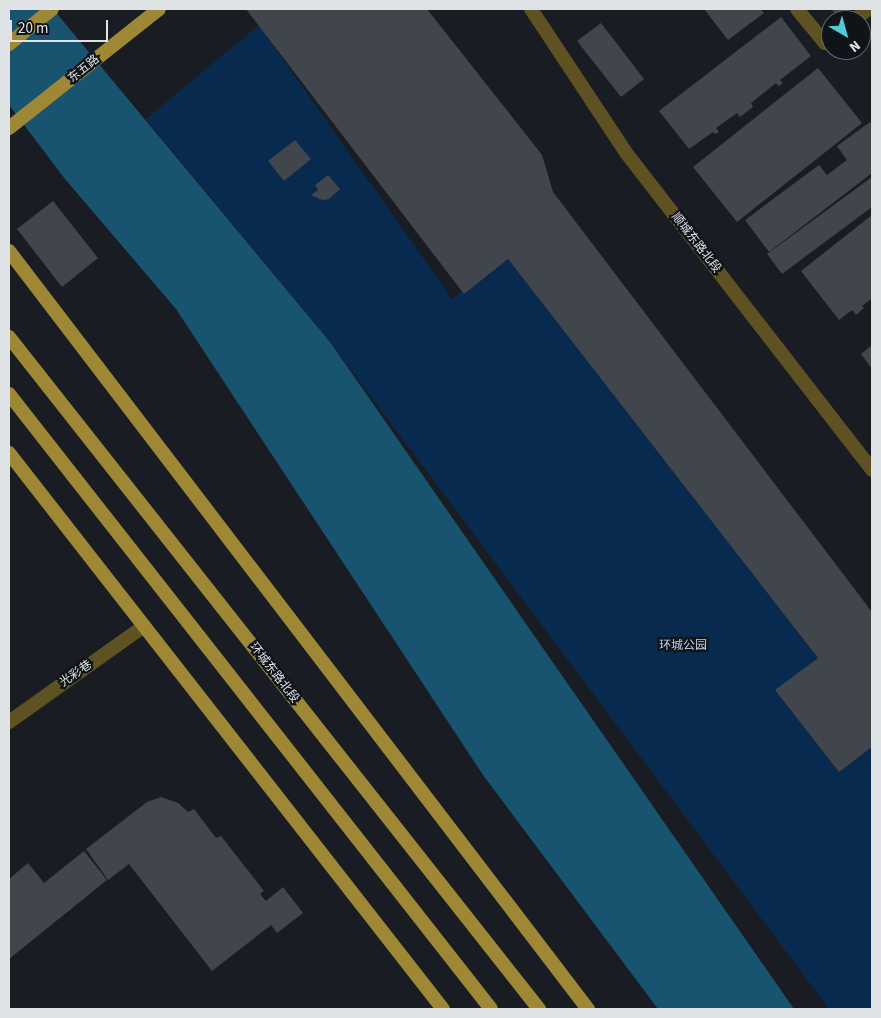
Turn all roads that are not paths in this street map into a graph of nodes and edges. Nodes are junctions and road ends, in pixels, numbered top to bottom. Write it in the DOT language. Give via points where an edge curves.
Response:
graph roads {
  1 [pos="52,9"];
  2 [pos="158,9"];
  3 [pos="531,9"];
  4 [pos="797,9"];
  5 [pos="821,38"];
  6 [pos="9,44"];
  7 [pos="9,128"];
  8 [pos="9,251"];
  9 [pos="9,337"];
  10 [pos="9,394"];
  11 [pos="9,453"];
  12 [pos="872,470"];
  13 [pos="144,626"];
  14 [pos="9,722"];
  15 [pos="443,1009"];
  16 [pos="491,1009"];
  17 [pos="539,1009"];
  18 [pos="588,1009"];
  1 -- 6 [label="main road"];
  2 -- 7 [label="main road, 东五路"];
  3 -- 12 [label="street, 顺城东路北段" via="628,154"];
  4 -- 5 [label="street"];
  8 -- 18 [label="main road"];
  9 -- 17 [label="main road, 环城东路北段"];
  10 -- 16 [label="main road"];
  11 -- 13 [label="main road"];
  13 -- 14 [label="street, 光彩巷"];
  13 -- 15 [label="main road"];
}
